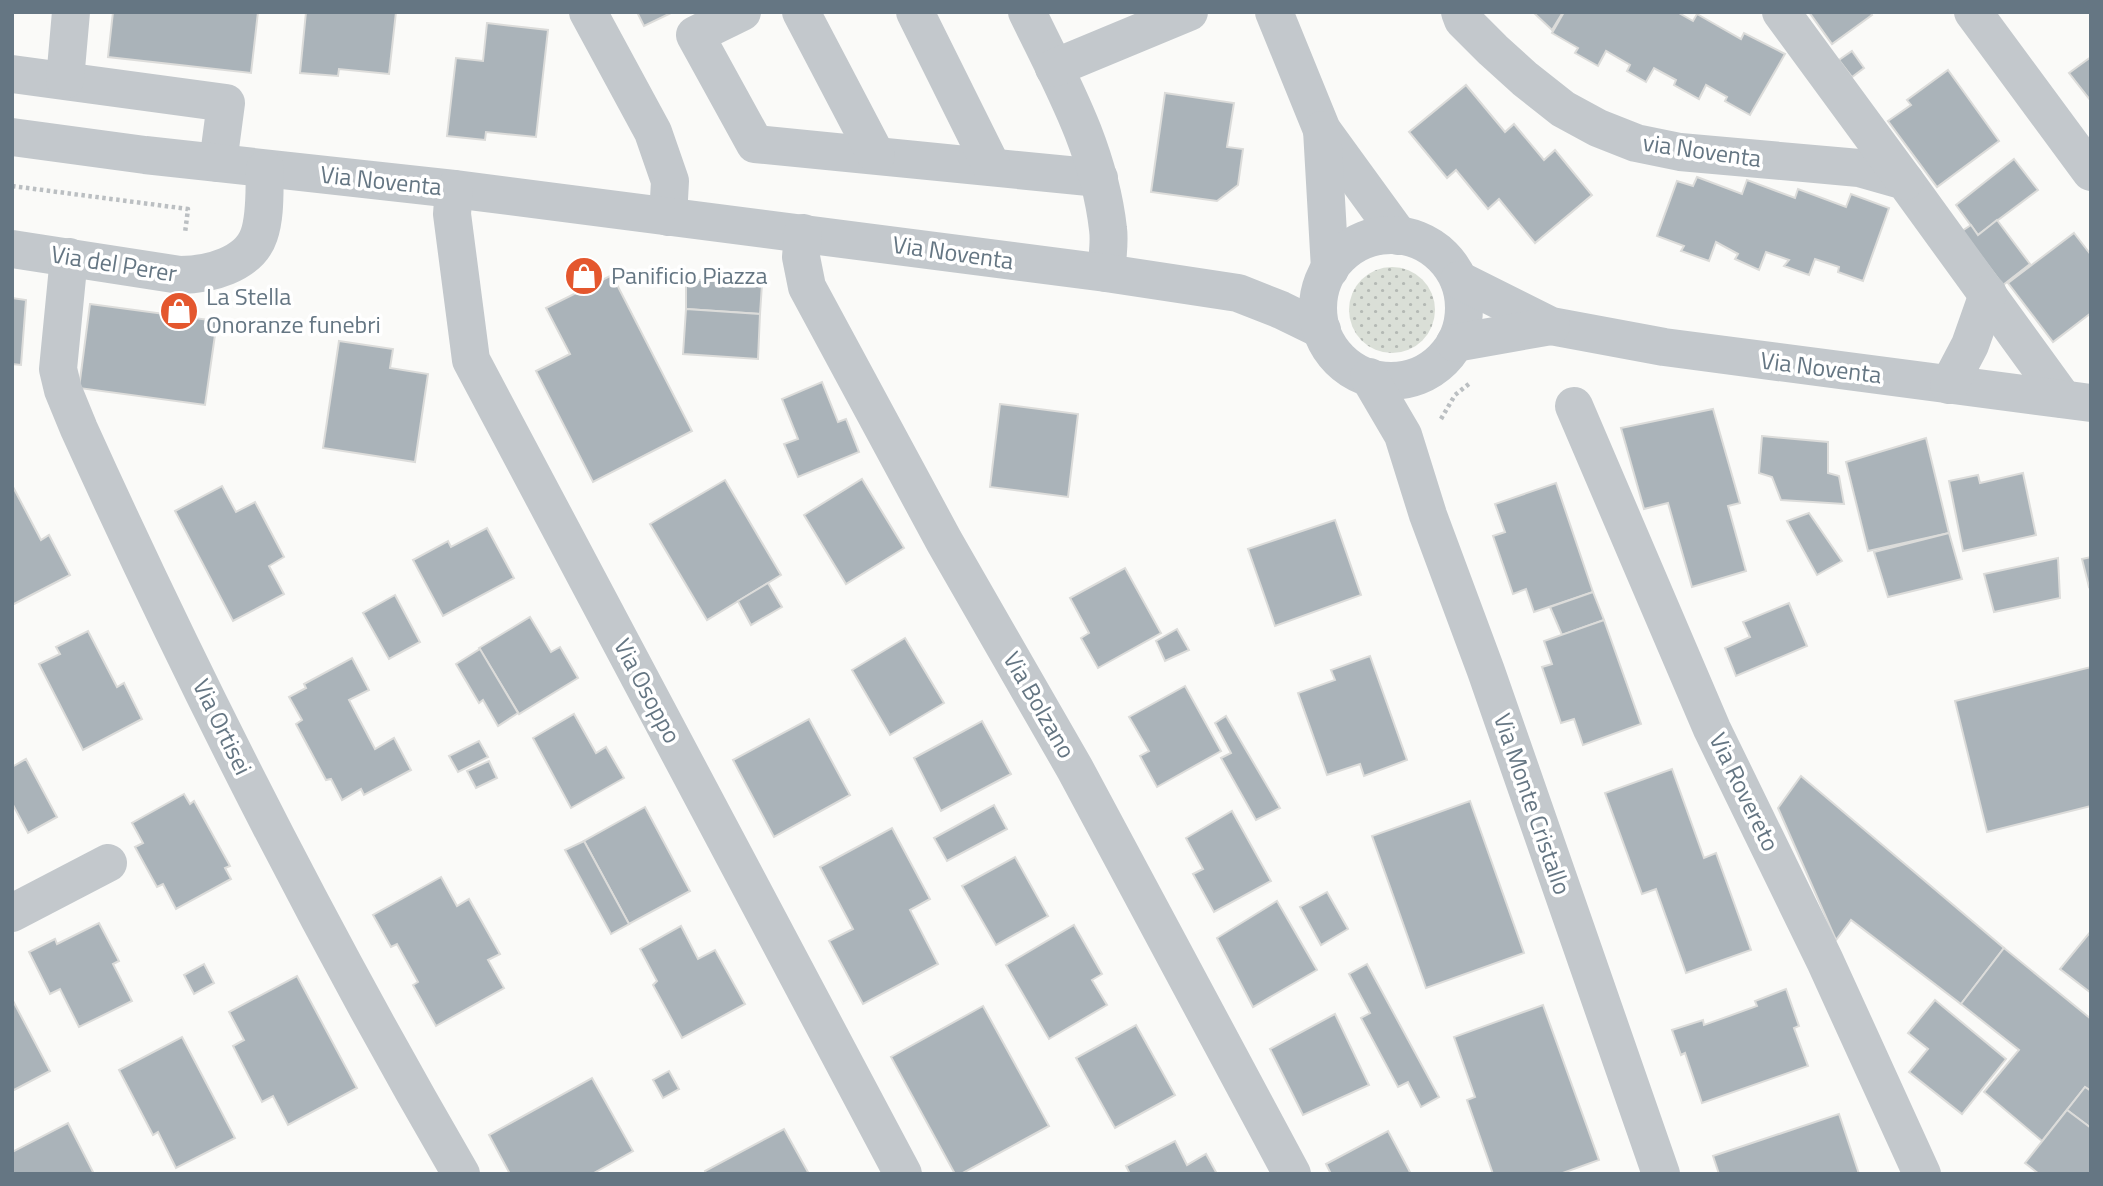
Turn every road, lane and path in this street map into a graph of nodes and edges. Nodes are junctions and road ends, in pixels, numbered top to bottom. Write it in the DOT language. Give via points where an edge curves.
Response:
graph roads {
  1 [pos="71,12"];
  2 [pos="588,12"];
  3 [pos="742,12"];
  4 [pos="801,12"];
  5 [pos="915,12"];
  6 [pos="1027,12"];
  7 [pos="1274,12"];
  8 [pos="1460,12"];
  9 [pos="1781,12"];
  10 [pos="1973,12"];
  11 [pos="1164,17"];
  12 [pos="1054,68"];
  13 [pos="12,74"];
  14 [pos="65,79"];
  15 [pos="1322,130"];
  16 [pos="12,137"];
  17 [pos="876,155"];
  18 [pos="218,163"];
  19 [pos="992,167"];
  20 [pos="265,169"];
  21 [pos="2091,172"];
  22 [pos="1100,178"];
  23 [pos="1905,181"];
  24 [pos="12,187"];
  25 [pos="454,188"];
  26 [pos="668,217"];
  27 [pos="803,233"];
  28 [pos="185,234"];
  29 [pos="1399,236"];
  30 [pos="12,249"];
  31 [pos="69,257"];
  32 [pos="1106,273"];
  33 [pos="1327,274"];
  34 [pos="1459,280"];
  35 [pos="1238,293"];
  36 [pos="1988,294"];
  37 [pos="1551,327"];
  38 [pos="1322,330"];
  39 [pos="1455,343"];
  40 [pos="1416,376"];
  41 [pos="1369,377"];
  42 [pos="1949,385"];
  43 [pos="2077,401"];
  44 [pos="1574,406"];
  45 [pos="1403,435"];
  46 [pos="108,863"];
  47 [pos="12,914"];
  48 [pos="461,1174"];
  49 [pos="903,1174"];
  50 [pos="1292,1174"];
  51 [pos="1661,1174"];
  52 [pos="1922,1174"];
  1 -- 14 [label="street"];
  2 -- 26 [label="street" via="653,132 670,181"];
  3 -- 17 [label="street" via="695,35 755,144"];
  4 -- 17 [label="street"];
  5 -- 19 [label="street"];
  6 -- 12 [label="street"];
  7 -- 15 [label="street"];
  8 -- 23 [label="street, via Noventa" via="1493,50 1563,109 1636,143 1680,152 1859,167"];
  9 -- 23 [label="street"];
  10 -- 21 [label="street"];
  11 -- 12 [label="street"];
  12 -- 22 [label="street" via="1086,134"];
  13 -- 14 [label="street"];
  14 -- 18 [label="street" via="226,103"];
  15 -- 29 [label="street"];
  15 -- 33 [label="street"];
  16 -- 18 [label="street, Via Noventa"];
  17 -- 19 [label="street"];
  18 -- 20 [label="street, Via Noventa"];
  19 -- 22 [label="street"];
  20 -- 25 [label="street, Via Noventa"];
  20 -- 31 [label="street, Via del Perer" via="259,236 241,259 203,275 180,275"];
  22 -- 32 [label="street" via="1109,232"];
  23 -- 36 [label="street"];
  24 -- 28 [label="path" via="188,209"];
  25 -- 26 [label="street, Via Noventa"];
  25 -- 49 [label="street, Via Osoppo" via="452,214 471,360"];
  26 -- 27 [label="street, Via Noventa"];
  27 -- 32 [label="street, Via Noventa"];
  27 -- 50 [label="street, Via Bolzano" via="801,257 807,287 944,541 1075,769"];
  29 -- 33 [label="street" via="1360,243 1343,254"];
  29 -- 34 [label="street" via="1435,250"];
  30 -- 31 [label="street, Via del Perer"];
  31 -- 48 [label="street, Via Ortisei" via="58,369 79,429 249,784 385,1043"];
  32 -- 35 [label="street, Via Noventa"];
  33 -- 35 [label="street, Via Noventa"];
  33 -- 38 [label="street" via="1319,304"];
  34 -- 37 [label="street, Via Noventa"];
  34 -- 39 [label="street" via="1464,311"];
  35 -- 38 [label="street, Via Noventa"];
  36 -- 42 [label="street" via="1970,345"];
  36 -- 43 [label="street"];
  37 -- 39 [label="street, Via Noventa"];
  37 -- 42 [label="street, Via Noventa"];
  38 -- 41 [label="street" via="1342,362"];
  39 -- 40 [label="street" via="1438,363"];
  40 -- 41 [label="street"];
  40 -- 45 [label="street, Via Monte Cristallo"];
  41 -- 45 [label="street, Via Monte Cristallo"];
  42 -- 43 [label="street, Via Noventa"];
  44 -- 52 [label="street, Via Rovereto" via="1712,729"];
  45 -- 51 [label="street, Via Monte Cristallo"];
  46 -- 47 [label="street"];
}
